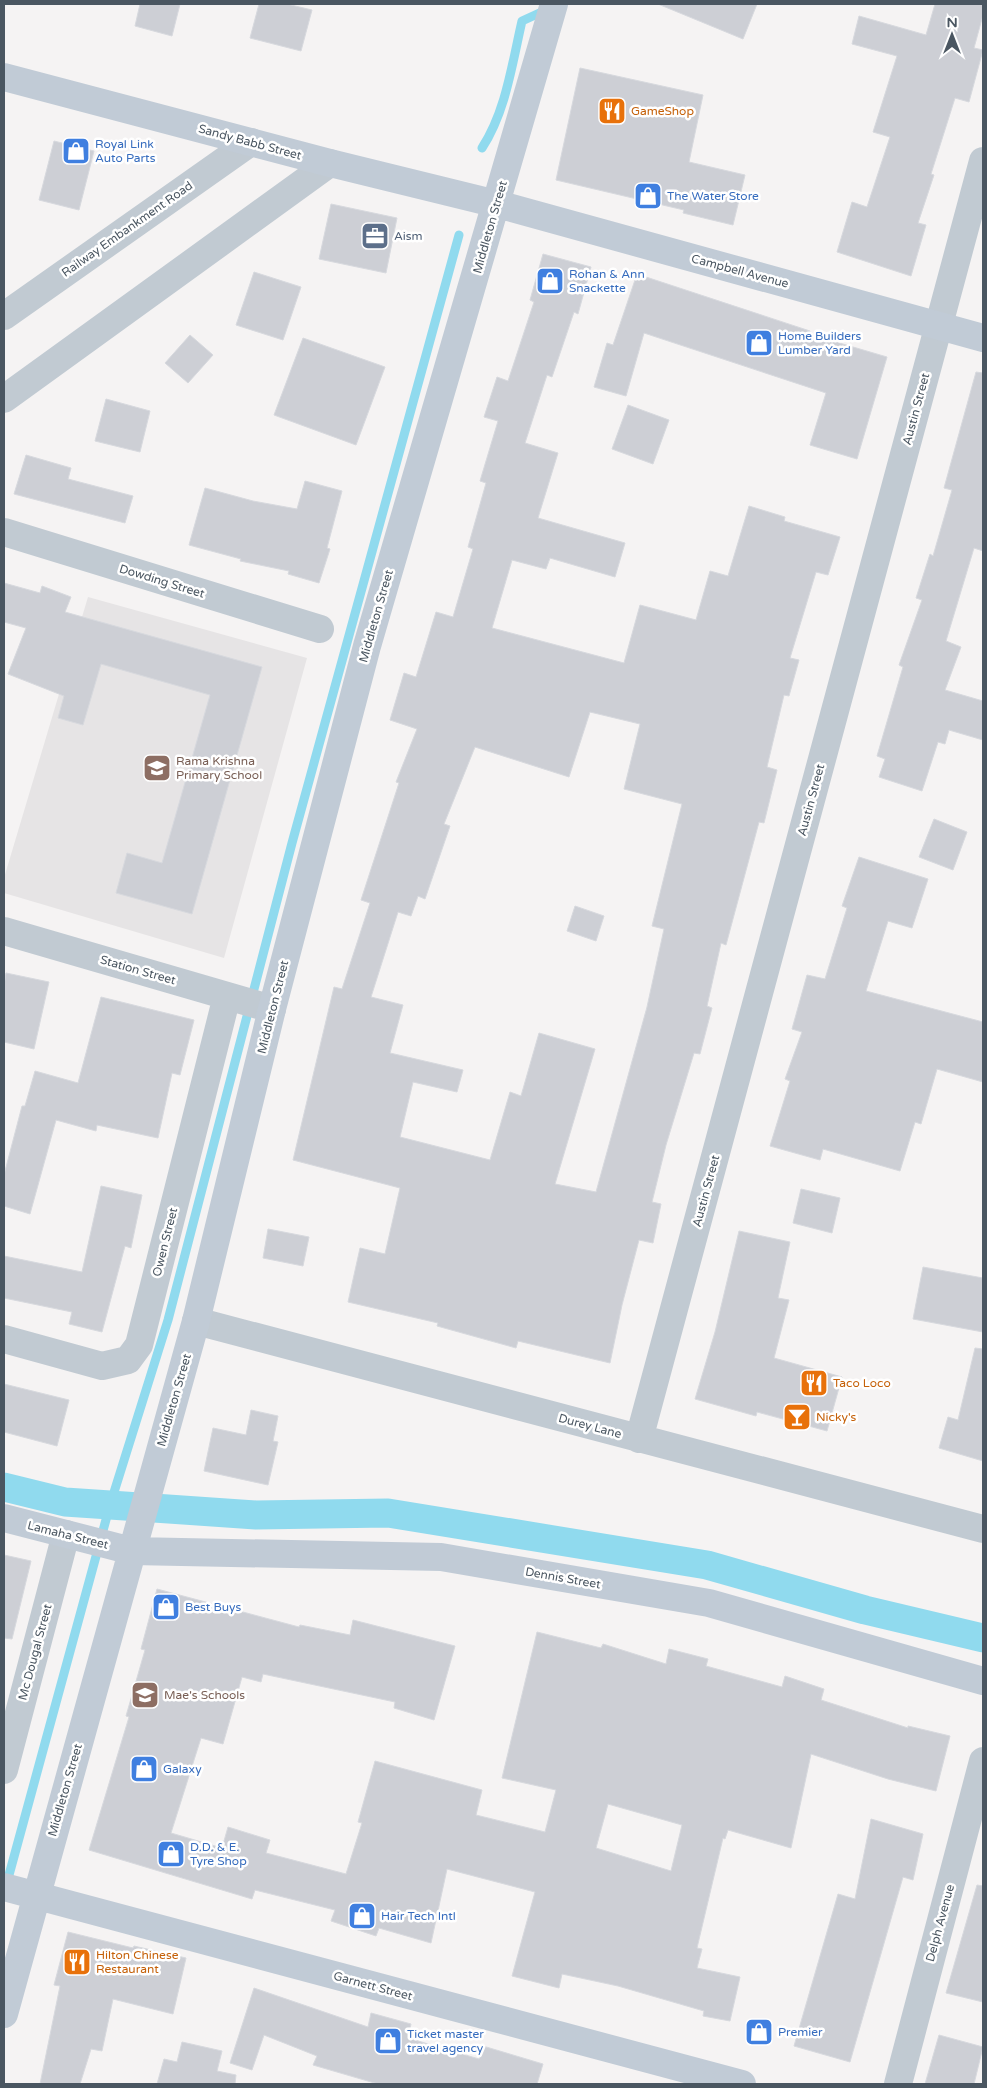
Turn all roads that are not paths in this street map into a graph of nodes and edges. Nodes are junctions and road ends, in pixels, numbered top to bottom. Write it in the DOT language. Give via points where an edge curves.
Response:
graph roads {
  1 [pos="554,4"];
  2 [pos="4,77"];
  3 [pos="251,142"];
  4 [pos="983,161"];
  5 [pos="330,163"];
  6 [pos="496,204"];
  7 [pos="4,316"];
  8 [pos="939,326"];
  9 [pos="983,338"];
  10 [pos="4,399"];
  11 [pos="4,532"];
  12 [pos="320,629"];
  13 [pos="4,931"];
  14 [pos="227,996"];
  15 [pos="272,1008"];
  16 [pos="196,1321"];
  17 [pos="4,1338"];
  18 [pos="639,1440"];
  19 [pos="4,1518"];
  20 [pos="983,1529"];
  21 [pos="71,1535"];
  22 [pos="126,1549"];
  23 [pos="983,1681"];
  24 [pos="983,1761"];
  25 [pos="4,1770"];
  26 [pos="4,1887"];
  27 [pos="36,1896"];
  28 [pos="4,2014"];
  29 [pos="742,2084"];
  30 [pos="898,2084"];
  1 -- 6 [label="street, Middleton Street"];
  2 -- 3 [label="street, Sandy Babb Street"];
  3 -- 5 [label="street, Sandy Babb Street"];
  3 -- 7 [label="street, Railway Embankment Road"];
  4 -- 8 [label="street, Austin Street"];
  5 -- 6 [label="street, Sandy Babb Street"];
  5 -- 10 [label="street"];
  6 -- 8 [label="street, Campbell Avenue"];
  6 -- 15 [label="street, Middleton Street" via="367,646"];
  8 -- 9 [label="street, Campbell Avenue"];
  8 -- 18 [label="street, Austin Street"];
  11 -- 12 [label="street, Dowding Street"];
  13 -- 14 [label="street, Station Street"];
  14 -- 15 [label="street, Station Street"];
  14 -- 17 [label="street, Owen Street" via="139,1345 128,1360 102,1366"];
  15 -- 16 [label="street, Middleton Street"];
  16 -- 18 [label="street, Durey Lane"];
  16 -- 22 [label="street, Middleton Street" via="139,1524"];
  18 -- 20 [label="street, Durey Lane"];
  19 -- 21 [label="street, Lamaha Street"];
  21 -- 22 [label="street, Lamaha Street"];
  21 -- 25 [label="street, Mc Dougal Street"];
  22 -- 23 [label="street, Dennis Street" via="441,1557 709,1603"];
  22 -- 27 [label="street, Middleton Street"];
  24 -- 30 [label="street, Delph Avenue"];
  26 -- 27 [label="street, Garnett Street"];
  27 -- 28 [label="street, Middleton Street"];
  27 -- 29 [label="street, Garnett Street"];
}
